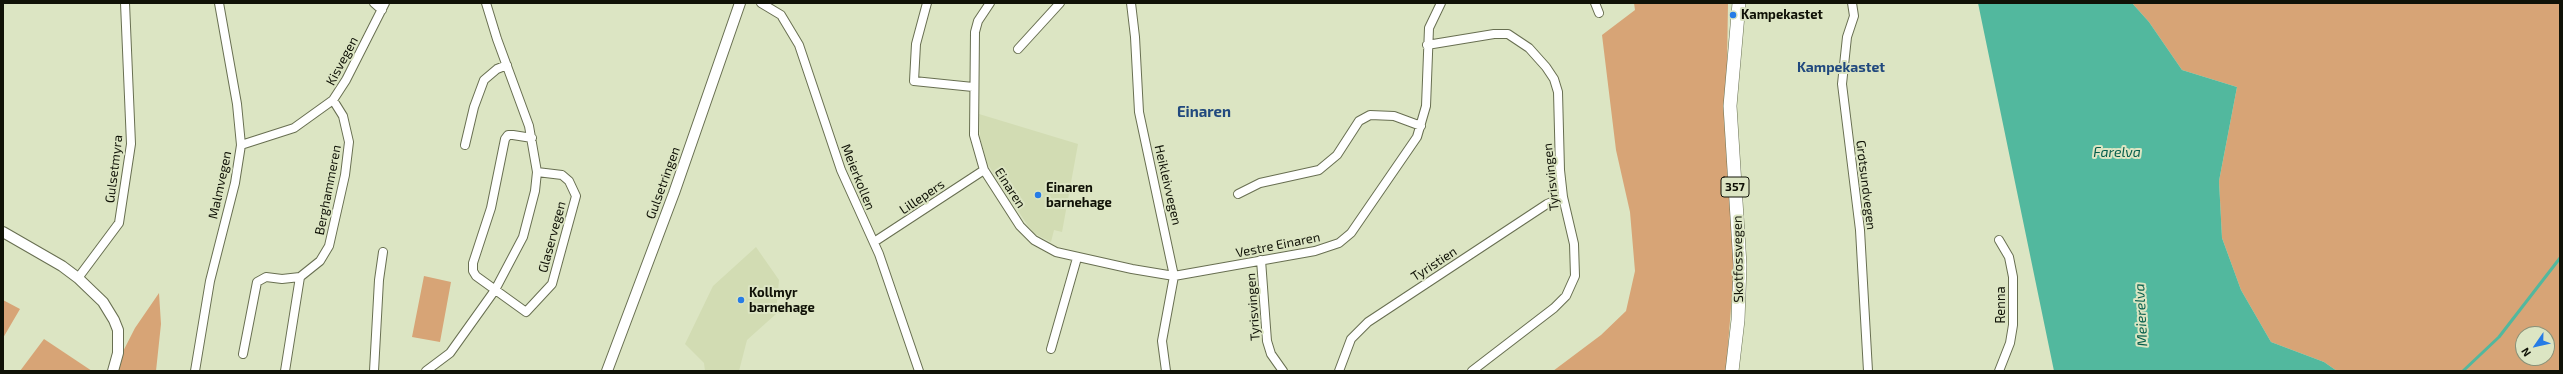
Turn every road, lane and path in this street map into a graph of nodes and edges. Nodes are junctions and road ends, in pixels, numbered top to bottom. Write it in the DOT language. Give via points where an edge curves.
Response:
graph roads {
  1 [pos="125,3"];
  2 [pos="219,3"];
  3 [pos="374,3"];
  4 [pos="486,3"];
  5 [pos="740,3"];
  6 [pos="761,3"];
  7 [pos="927,3"];
  8 [pos="990,3"];
  9 [pos="1060,3"];
  10 [pos="1131,3"];
  11 [pos="1441,3"];
  12 [pos="1595,3"];
  13 [pos="1739,3"];
  14 [pos="1852,3"];
  15 [pos="384,6"];
  16 [pos="1599,13"];
  17 [pos="1428,45"];
  18 [pos="1018,49"];
  19 [pos="507,65"];
  20 [pos="973,87"];
  21 [pos="333,100"];
  22 [pos="1421,126"];
  23 [pos="532,138"];
  24 [pos="241,145"];
  25 [pos="465,145"];
  26 [pos="984,170"];
  27 [pos="537,172"];
  28 [pos="1238,194"];
  29 [pos="1562,197"];
  30 [pos="3,232"];
  31 [pos="2000,240"];
  32 [pos="874,242"];
  33 [pos="383,252"];
  34 [pos="1077,258"];
  35 [pos="1261,260"];
  36 [pos="1174,276"];
  37 [pos="300,277"];
  38 [pos="78,278"];
  39 [pos="495,290"];
  40 [pos="1051,349"];
  41 [pos="243,354"];
  42 [pos="113,371"];
  43 [pos="195,371"];
  44 [pos="285,371"];
  45 [pos="374,371"];
  46 [pos="426,371"];
  47 [pos="607,371"];
  48 [pos="919,371"];
  49 [pos="1166,371"];
  50 [pos="1283,371"];
  51 [pos="1339,371"];
  52 [pos="1472,371"];
  53 [pos="1732,371"];
  54 [pos="1868,371"];
  55 [pos="1999,371"];
  1 -- 38 [label="street, Gulsetmyra" via="131,144 119,223"];
  2 -- 24 [label="street, Malmvegen" via="237,104"];
  3 -- 15 [label="street"];
  4 -- 19 [label="street, Glaservegen"];
  5 -- 47 [label="street, Gulsetringen" via="679,178"];
  6 -- 32 [label="street, Meierkollen" via="781,15 798,45 841,170"];
  7 -- 20 [label="street" via="917,38 914,80"];
  8 -- 20 [label="street, Einaren" via="978,21 975,32"];
  9 -- 18 [label="street"];
  10 -- 36 [label="street, Heikleivvegen" via="1136,37 1139,112"];
  11 -- 17 [label="street, Vestre Einaren" via="1429,28"];
  12 -- 16 [label="street"];
  13 -- 53 [label="main road, Skotfossvegen / 357" via="1730,106 1740,265 1738,320"];
  14 -- 54 [label="street, Grøtsundvegen" via="1854,16 1847,37 1842,84 1860,230"];
  15 -- 21 [label="street, Kisvegen"];
  17 -- 22 [label="street, Vestre Einaren" via="1428,89"];
  17 -- 29 [label="street, Tyrisvingen" via="1508,34 1521,42 1542,62 1552,75 1558,92"];
  19 -- 23 [label="street, Glaservegen"];
  19 -- 25 [label="street" via="497,69 484,80 474,107"];
  20 -- 26 [label="street, Einaren" via="974,135"];
  21 -- 24 [label="street, Kisvegen" via="294,128"];
  21 -- 37 [label="street, Berghammeren" via="347,127 349,142 345,175 329,246 320,260"];
  22 -- 28 [label="street" via="1394,116 1370,115 1359,121 1337,155 1319,170 1260,183"];
  22 -- 35 [label="street, Vestre Einaren" via="1407,154 1358,225 1345,239 1325,249"];
  23 -- 27 [label="street, Glaservegen"];
  23 -- 39 [label="street, Glaservegen" via="508,135 505,139 491,208 473,263 476,276"];
  24 -- 43 [label="street, Malmvegen" via="235,183 210,281"];
  26 -- 32 [label="street, Lillepers"];
  26 -- 34 [label="street, Einaren" via="1026,233 1044,247"];
  27 -- 39 [label="street, Glaservegen" via="526,231"];
  27 -- 39 [label="street, Glaservegen" via="562,175 569,181 576,196 552,284 526,312"];
  29 -- 51 [label="street, Tyristien" via="1547,204 1368,322 1351,339"];
  29 -- 52 [label="street, Tyrisvingen" via="1576,261 1574,283 1554,308"];
  30 -- 38 [label="street" via="45,254"];
  31 -- 55 [label="street, Renna" via="2009,257 2013,277 2013,325 2010,343"];
  32 -- 48 [label="street, Meierkollen"];
  33 -- 45 [label="street"];
  34 -- 36 [label="street, Einaren"];
  34 -- 40 [label="street"];
  35 -- 36 [label="street, Vestre Einaren"];
  35 -- 50 [label="street, Tyrisvingen" via="1268,348"];
  36 -- 49 [label="street, Heikleivvegen" via="1162,341"];
  37 -- 41 [label="street" via="266,277 256,282"];
  37 -- 44 [label="street"];
  38 -- 42 [label="street" via="103,302 114,320 118,340"];
  39 -- 46 [label="street, Glaservegen" via="450,353"];
}
